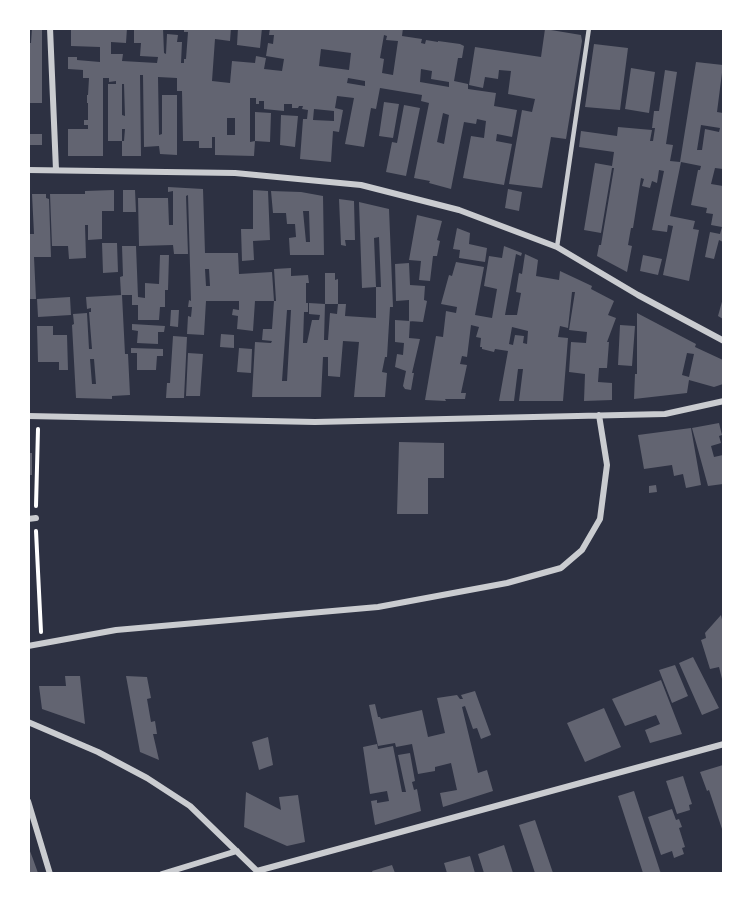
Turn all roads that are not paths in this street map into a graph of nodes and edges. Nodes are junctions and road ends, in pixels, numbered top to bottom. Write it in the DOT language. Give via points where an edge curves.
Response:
graph roads {
  1 [pos="50,28"];
  2 [pos="589,28"];
  3 [pos="28,170"];
  4 [pos="56,170"];
  5 [pos="557,247"];
  6 [pos="723,341"];
  7 [pos="723,401"];
  8 [pos="599,415"];
  9 [pos="28,417"];
  10 [pos="28,646"];
  11 [pos="28,722"];
  12 [pos="723,744"];
  13 [pos="28,801"];
  14 [pos="237,850"];
  15 [pos="258,872"];
  16 [pos="50,873"];
  17 [pos="162,873"];
  1 -- 4 [label="street"];
  2 -- 5 [label="lane"];
  3 -- 4 [label="street"];
  4 -- 5 [label="street" via="235,173 361,185 459,210"];
  5 -- 6 [label="street"];
  7 -- 8 [label="street" via="665,414"];
  8 -- 9 [label="street" via="315,422"];
  8 -- 10 [label="street" via="607,465 600,519 582,549 561,568 507,583 378,607 116,630"];
  11 -- 14 [label="street" via="147,778 190,806"];
  12 -- 15 [label="street"];
  13 -- 16 [label="street"];
  14 -- 15 [label="street"];
  14 -- 17 [label="street"];
}
